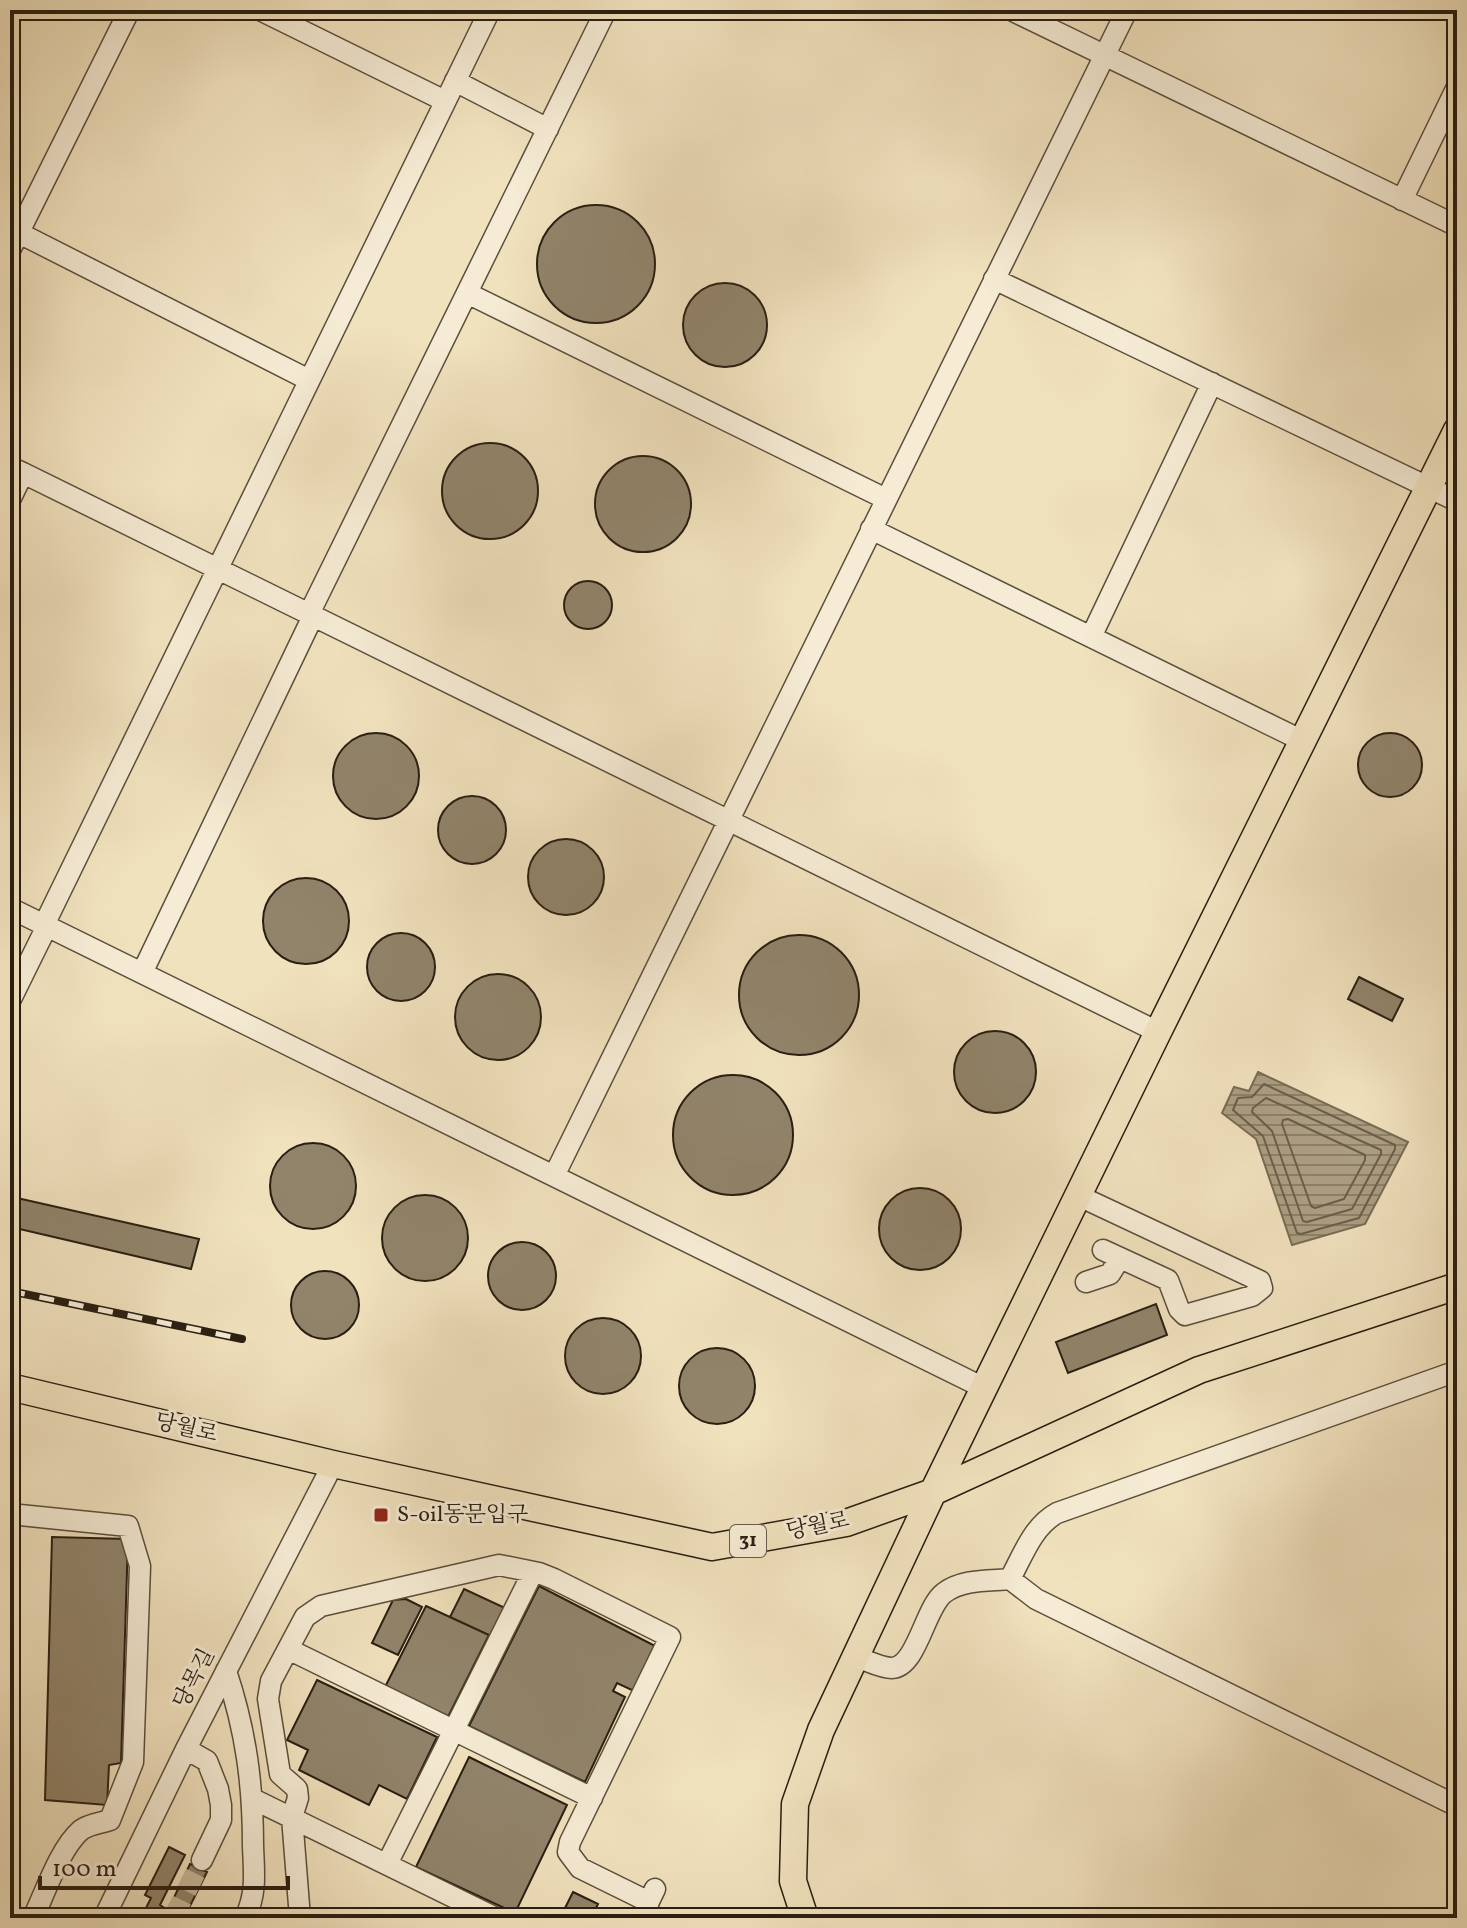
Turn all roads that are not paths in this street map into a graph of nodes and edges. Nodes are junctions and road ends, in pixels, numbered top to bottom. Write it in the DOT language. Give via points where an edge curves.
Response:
graph roads {
  1 [pos="260,10"];
  2 [pos="490,10"];
  3 [pos="606,10"];
  4 [pos="1011,10"];
  5 [pos="1127,10"];
  6 [pos="128,13"];
  7 [pos="1104,56"];
  8 [pos="455,81"];
  9 [pos="1457,87"];
  10 [pos="445,101"];
  11 [pos="548,129"];
  12 [pos="1402,200"];
  13 [pos="1457,226"];
  14 [pos="14,242"];
  15 [pos="994,279"];
  16 [pos="467,293"];
  17 [pos="309,380"];
  18 [pos="1212,383"];
  19 [pos="1457,430"];
  20 [pos="16,470"];
  21 [pos="1429,487"];
  22 [pos="886,499"];
  23 [pos="10,500"];
  24 [pos="1457,501"];
  25 [pos="871,529"];
  26 [pos="217,570"];
  27 [pos="311,615"];
  28 [pos="1091,637"];
  29 [pos="1303,741"];
  30 [pos="728,822"];
  31 [pos="10,908"];
  32 [pos="46,925"];
  33 [pos="142,973"];
  34 [pos="10,1001"];
  35 [pos="1158,1032"];
  36 [pos="554,1176"];
  37 [pos="1079,1196"];
  38 [pos="1086,1282"];
  39 [pos="1457,1286"];
  40 [pos="1457,1371"];
  41 [pos="10,1387"];
  42 [pos="986,1389"];
  43 [pos="333,1464"];
  44 [pos="933,1492"];
  45 [pos="10,1514"];
  46 [pos="533,1572"];
  47 [pos="1010,1579"];
  48 [pos="288,1649"];
  49 [pos="856,1657"];
  50 [pos="226,1671"];
  51 [pos="454,1730"];
  52 [pos="186,1749"];
  53 [pos="592,1798"];
  54 [pos="253,1799"];
  55 [pos="1457,1806"];
  56 [pos="292,1817"];
  57 [pos="202,1860"];
  58 [pos="387,1864"];
  59 [pos="648,1903"];
  60 [pos="33,1918"];
  61 [pos="104,1918"];
  62 [pos="245,1918"];
  63 [pos="300,1918"];
  64 [pos="496,1918"];
  65 [pos="805,1918"];
  1 -- 10 [label="street"];
  2 -- 8 [label="street"];
  3 -- 11 [label="street"];
  4 -- 7 [label="street"];
  5 -- 7 [label="street"];
  6 -- 14 [label="street"];
  7 -- 12 [label="street"];
  7 -- 15 [label="street"];
  8 -- 10 [label="street"];
  8 -- 11 [label="street"];
  9 -- 12 [label="street"];
  10 -- 17 [label="street"];
  11 -- 16 [label="street"];
  12 -- 13 [label="street"];
  14 -- 17 [label="street"];
  15 -- 18 [label="street"];
  15 -- 22 [label="street"];
  16 -- 22 [label="street"];
  16 -- 27 [label="street"];
  17 -- 26 [label="street"];
  18 -- 21 [label="street"];
  18 -- 28 [label="street"];
  19 -- 21 [label="main road"];
  20 -- 23 [label="street"];
  20 -- 26 [label="street"];
  21 -- 24 [label="street"];
  21 -- 29 [label="main road"];
  22 -- 25 [label="street"];
  25 -- 28 [label="street"];
  25 -- 30 [label="street"];
  26 -- 27 [label="street"];
  26 -- 32 [label="street"];
  27 -- 30 [label="street"];
  27 -- 33 [label="street"];
  28 -- 29 [label="street"];
  29 -- 35 [label="main road"];
  30 -- 35 [label="street"];
  30 -- 36 [label="street"];
  31 -- 32 [label="street"];
  32 -- 33 [label="street"];
  32 -- 34 [label="street"];
  33 -- 36 [label="street"];
  35 -- 37 [label="main road"];
  36 -- 42 [label="street"];
  37 -- 38 [label="street" via="1260,1281 1262,1288 1252,1296 1185,1315 1168,1280 1112,1254 1110,1274"];
  37 -- 42 [label="main road"];
  39 -- 44 [label="main road, 당월로 / 31" via="1199,1370"];
  40 -- 47 [label="street" via="1057,1513 1036,1530"];
  41 -- 43 [label="main road, 당월로 / 31"];
  42 -- 44 [label="main road"];
  43 -- 44 [label="main road, 당월로 / 31" via="712,1547 846,1523"];
  43 -- 50 [label="street, 당목길"];
  44 -- 49 [label="main road"];
  45 -- 60 [label="street" via="128,1526 140,1566 133,1762 110,1820 79,1832"];
  46 -- 48 [label="street" via="485,1567 321,1606 305,1617"];
  46 -- 51 [label="street"];
  46 -- 53 [label="street" via="670,1637"];
  47 -- 49 [label="street" via="970,1582 945,1592 902,1664 891,1668"];
  47 -- 55 [label="street" via="1036,1599"];
  48 -- 51 [label="street"];
  48 -- 56 [label="street" via="268,1699 280,1774 297,1789"];
  49 -- 65 [label="main road" via="821,1730 795,1804 793,1881"];
  50 -- 52 [label="street, 당목길"];
  50 -- 54 [label="street" via="238,1707"];
  51 -- 53 [label="street"];
  51 -- 58 [label="street"];
  52 -- 57 [label="street" via="207,1761 221,1805 221,1820"];
  52 -- 61 [label="street, 당목길"];
  53 -- 59 [label="street" via="570,1842 573,1862"];
  54 -- 56 [label="street"];
  54 -- 62 [label="street" via="254,1899"];
  56 -- 58 [label="street"];
  56 -- 63 [label="street"];
  58 -- 64 [label="street"];
}
